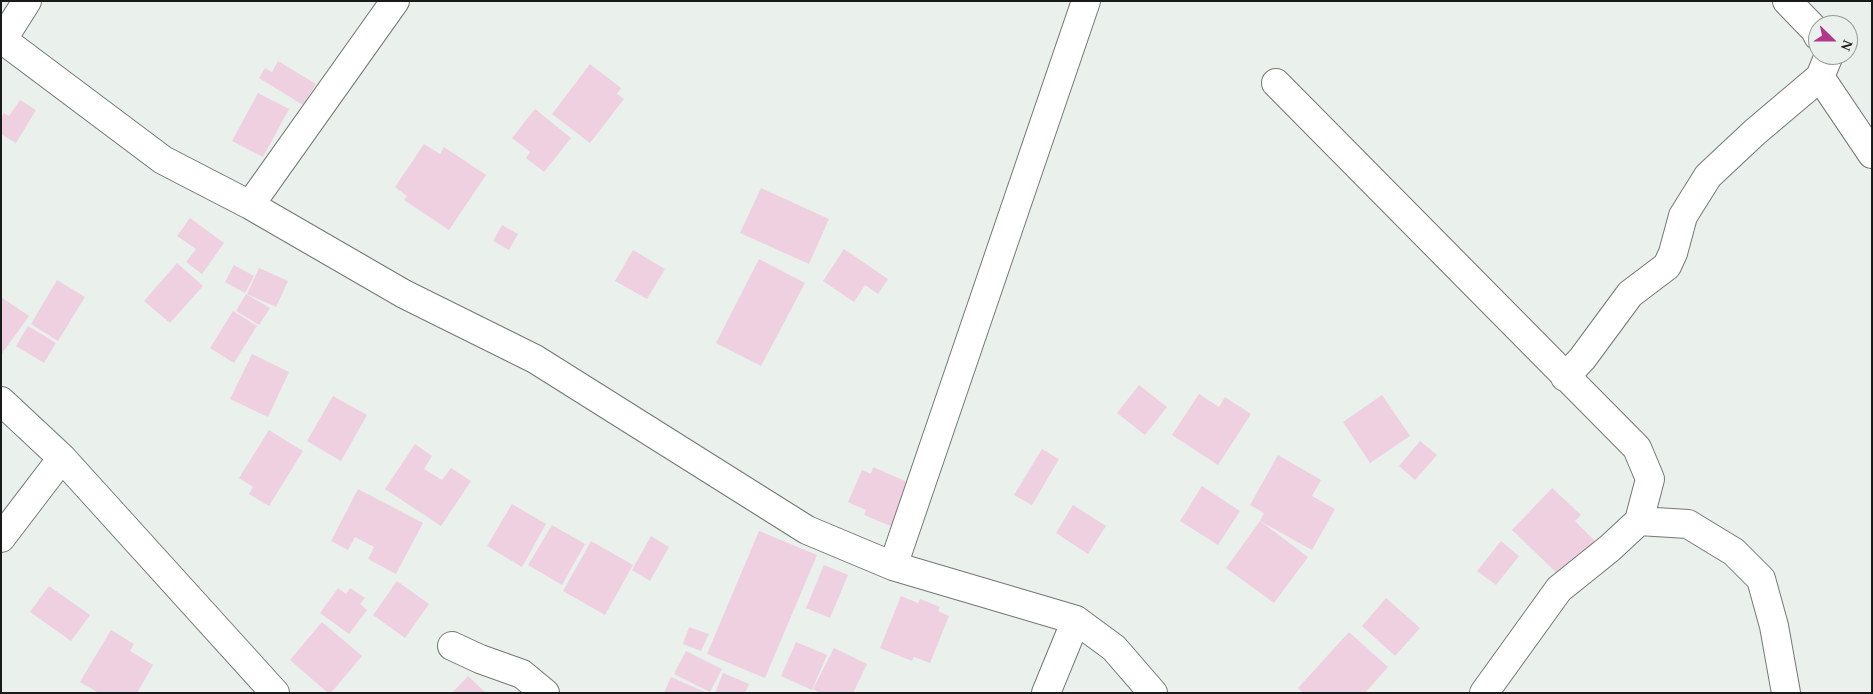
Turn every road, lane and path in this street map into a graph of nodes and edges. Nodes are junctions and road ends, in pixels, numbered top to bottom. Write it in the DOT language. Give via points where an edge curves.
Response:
graph roads {
  1 [pos="27,1"];
  2 [pos="395,1"];
  3 [pos="1086,1"];
  4 [pos="1787,1"];
  5 [pos="1808,23"];
  6 [pos="2,41"];
  7 [pos="1824,66"];
  8 [pos="1276,84"];
  9 [pos="1872,154"];
  10 [pos="250,205"];
  11 [pos="1565,377"];
  12 [pos="1,401"];
  13 [pos="62,458"];
  14 [pos="1639,521"];
  15 [pos="1,538"];
  16 [pos="893,566"];
  17 [pos="1076,620"];
  18 [pos="452,646"];
  19 [pos="275,693"];
  20 [pos="546,693"];
  21 [pos="1046,693"];
  22 [pos="1153,693"];
  23 [pos="1484,693"];
  24 [pos="1786,693"];
  1 -- 6 [label="street"];
  2 -- 10 [label="street"];
  3 -- 16 [label="street"];
  4 -- 5 [label="street"];
  6 -- 10 [label="street" via="163,160"];
  7 -- 9 [label="street"];
  7 -- 11 [label="street" via="1708,176 1683,216 1667,266 1630,294"];
  8 -- 11 [label="street"];
  10 -- 16 [label="street" via="404,294 535,359 807,530"];
  11 -- 14 [label="street" via="1637,448 1650,478"];
  12 -- 13 [label="street"];
  13 -- 15 [label="street"];
  13 -- 19 [label="street"];
  14 -- 23 [label="street" via="1558,589"];
  14 -- 24 [label="street" via="1688,524 1734,552 1761,579 1774,626"];
  16 -- 17 [label="street"];
  17 -- 21 [label="street"];
  17 -- 22 [label="street" via="1114,648"];
  18 -- 20 [label="street" via="522,674"];
}
